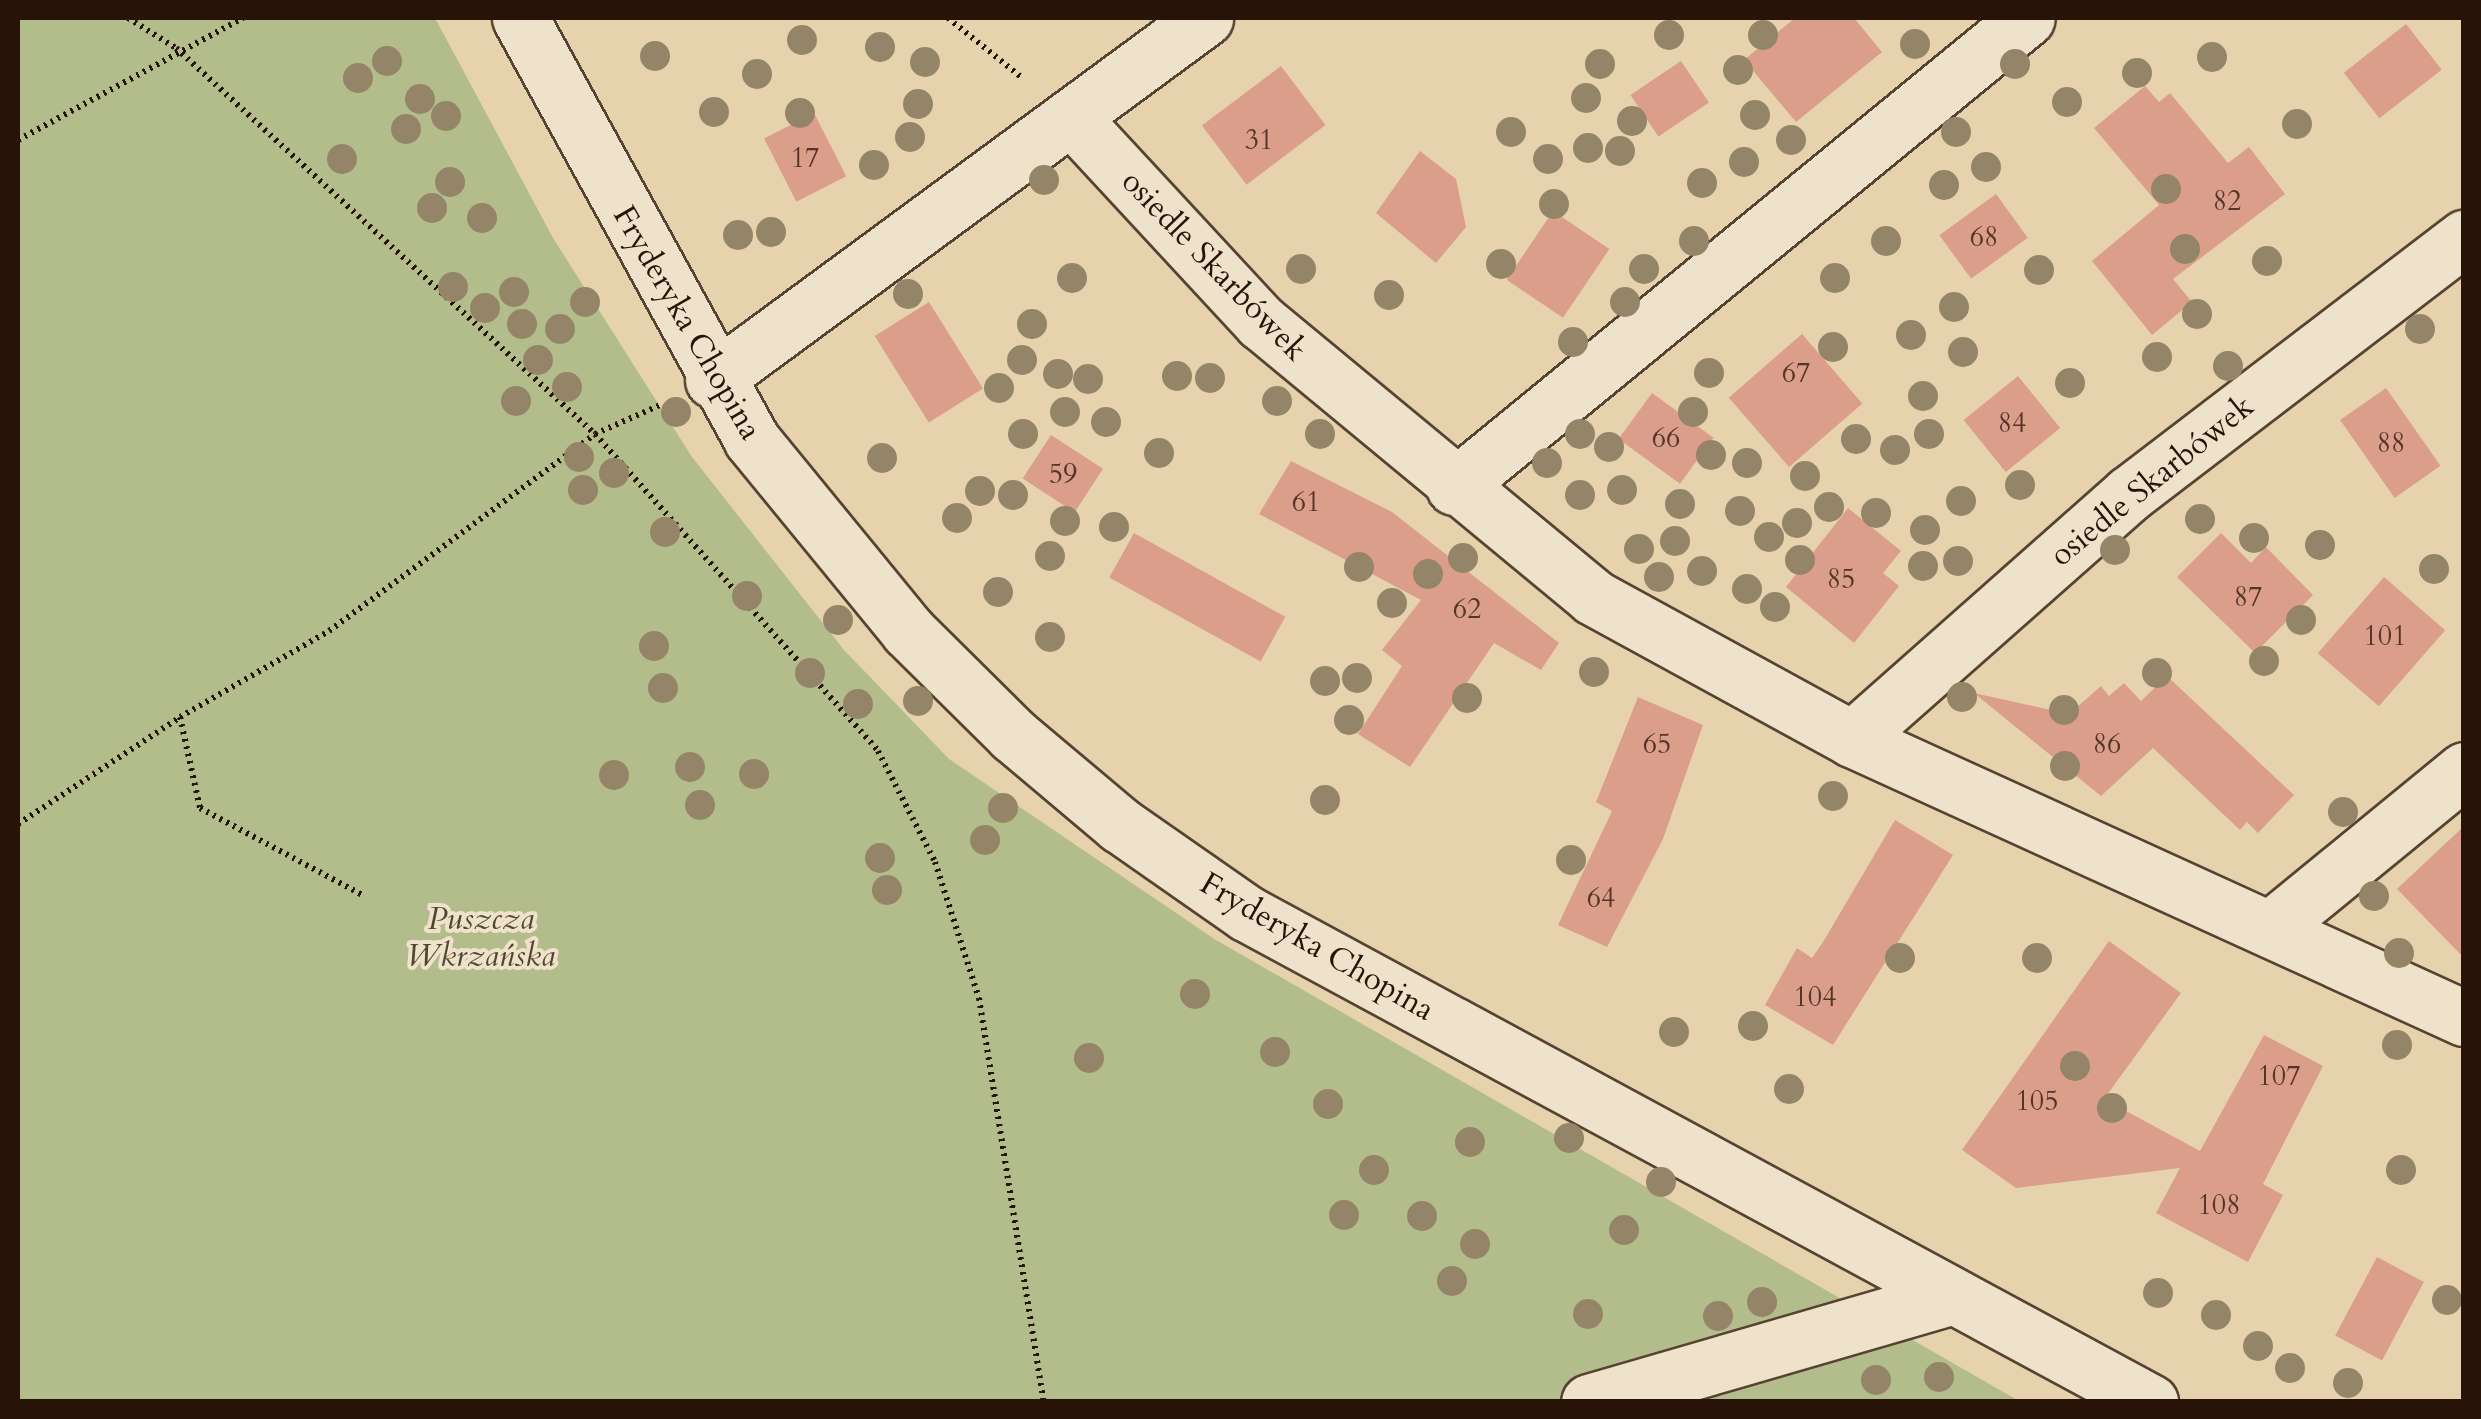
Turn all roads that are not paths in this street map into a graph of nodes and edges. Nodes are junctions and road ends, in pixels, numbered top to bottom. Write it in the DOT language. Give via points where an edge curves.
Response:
graph roads {
  1 [pos="520,18"];
  2 [pos="1205,18"];
  3 [pos="2027,18"];
  4 [pos="1071,117"];
  5 [pos="2464,238"];
  6 [pos="713,380"];
  7 [pos="1454,487"];
  8 [pos="1852,739"];
  9 [pos="2464,770"];
  10 [pos="2270,929"];
  11 [pos="2464,1018"];
  12 [pos="1948,1298"];
  13 [pos="1589,1402"];
  14 [pos="2150,1402"];
  1 -- 6 [label="street, Fryderyka Chopina"];
  2 -- 4 [label="street"];
  3 -- 7 [label="street"];
  4 -- 6 [label="street"];
  4 -- 7 [label="street, osiedle Skarbówek" via="1261,322"];
  5 -- 8 [label="street, osiedle Skarbówek" via="2129,494"];
  6 -- 12 [label="street, Fryderyka Chopina" via="824,534 908,631 1120,825 1246,913"];
  7 -- 8 [label="street, osiedle Skarbówek" via="1593,598"];
  8 -- 10 [label="street, osiedle Skarbówek"];
  9 -- 10 [label="street"];
  10 -- 11 [label="street, osiedle Skarbówek"];
  12 -- 13 [label="street"];
  12 -- 14 [label="street, Fryderyka Chopina"];
}
